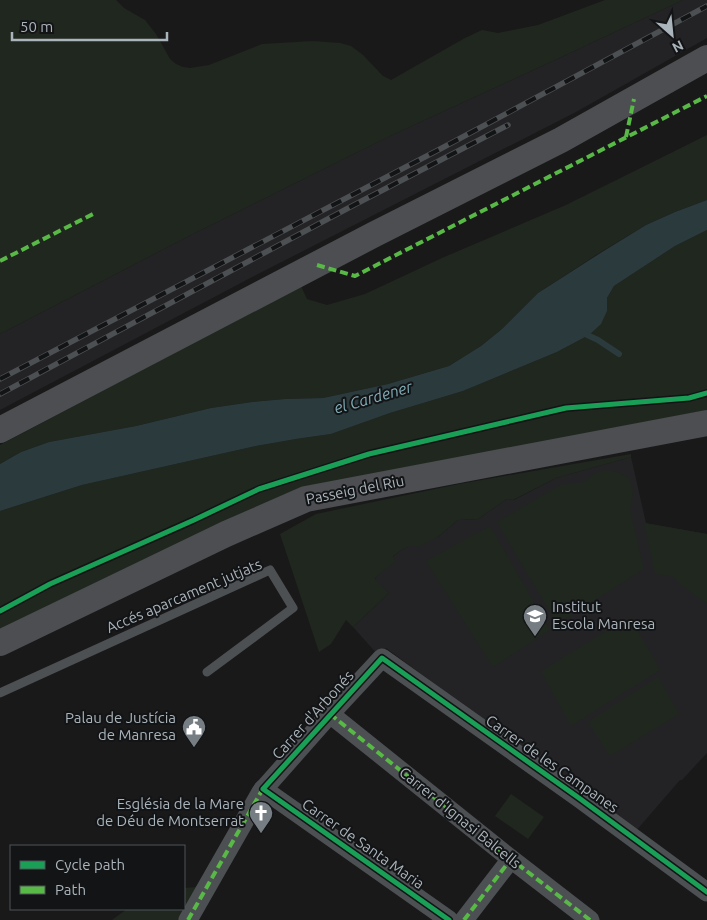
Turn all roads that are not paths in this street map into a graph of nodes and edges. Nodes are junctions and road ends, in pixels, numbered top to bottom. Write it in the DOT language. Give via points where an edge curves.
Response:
graph roads {
  1 [pos="707,58"];
  2 [pos="707,423"];
  3 [pos="0,430"];
  4 [pos="0,643"];
  5 [pos="382,658"];
  6 [pos="207,672"];
  7 [pos="0,693"];
  8 [pos="330,714"];
  9 [pos="263,789"];
  10 [pos="511,859"];
  11 [pos="707,892"];
  12 [pos="188,920"];
  13 [pos="449,920"];
  14 [pos="464,920"];
  15 [pos="590,920"];
  1 -- 3 [label="street" via="561,140"];
  2 -- 4 [label="street, Passeig del Riu" via="306,498"];
  5 -- 8 [label="street, Carrer d'Arbonés"];
  5 -- 11 [label="street, Carrer de les Campanes"];
  6 -- 7 [label="lane, Accés aparcament jutjats" via="293,608 270,570"];
  8 -- 9 [label="street, Carrer d'Arbonés"];
  8 -- 10 [label="street, Carrer d'Ignasi Balcells"];
  9 -- 12 [label="street, Carrer d'Arbonés"];
  9 -- 13 [label="street, Carrer de Santa Maria"];
  10 -- 14 [label="street"];
  10 -- 15 [label="street, Carrer d'Ignasi Balcells"];
}
